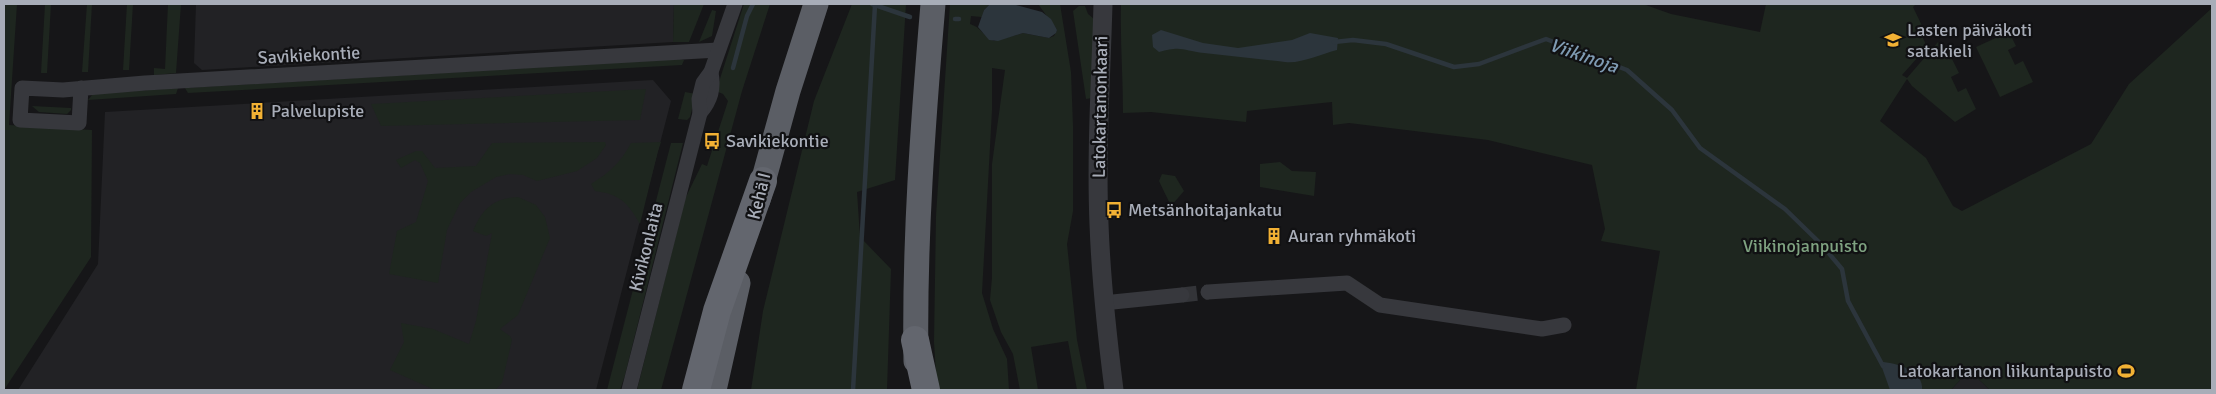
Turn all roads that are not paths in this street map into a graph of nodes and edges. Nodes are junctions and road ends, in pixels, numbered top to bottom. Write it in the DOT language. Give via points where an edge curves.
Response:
graph roads {
  1 [pos="735,4"];
  2 [pos="816,4"];
  3 [pos="933,4"];
  4 [pos="1103,4"];
  5 [pos="718,50"];
  6 [pos="81,88"];
  7 [pos="763,181"];
  8 [pos="1208,292"];
  9 [pos="1182,295"];
  10 [pos="1104,304"];
  11 [pos="1564,325"];
  12 [pos="916,340"];
  13 [pos="629,390"];
  14 [pos="696,390"];
  15 [pos="714,390"];
  16 [pos="916,390"];
  17 [pos="926,390"];
  18 [pos="1114,390"];
  1 -- 5 [label="street, Kivikonlaita"];
  2 -- 7 [label="highway, Kehä I"];
  3 -- 12 [label="highway"];
  4 -- 10 [label="street, Latokartanonkaari" via="1098,160"];
  5 -- 6 [label="street, Savikiekontie"];
  5 -- 13 [label="street, Kivikonlaita" via="711,72 703,83 700,113"];
  7 -- 14 [label="highway" via="717,311"];
  7 -- 15 [label="highway, Kehä I"];
  8 -- 11 [label="street" via="1347,283 1380,305 1542,329"];
  9 -- 10 [label="street"];
  10 -- 18 [label="street, Latokartanonkaari"];
  12 -- 16 [label="highway"];
  12 -- 17 [label="highway"];
}
